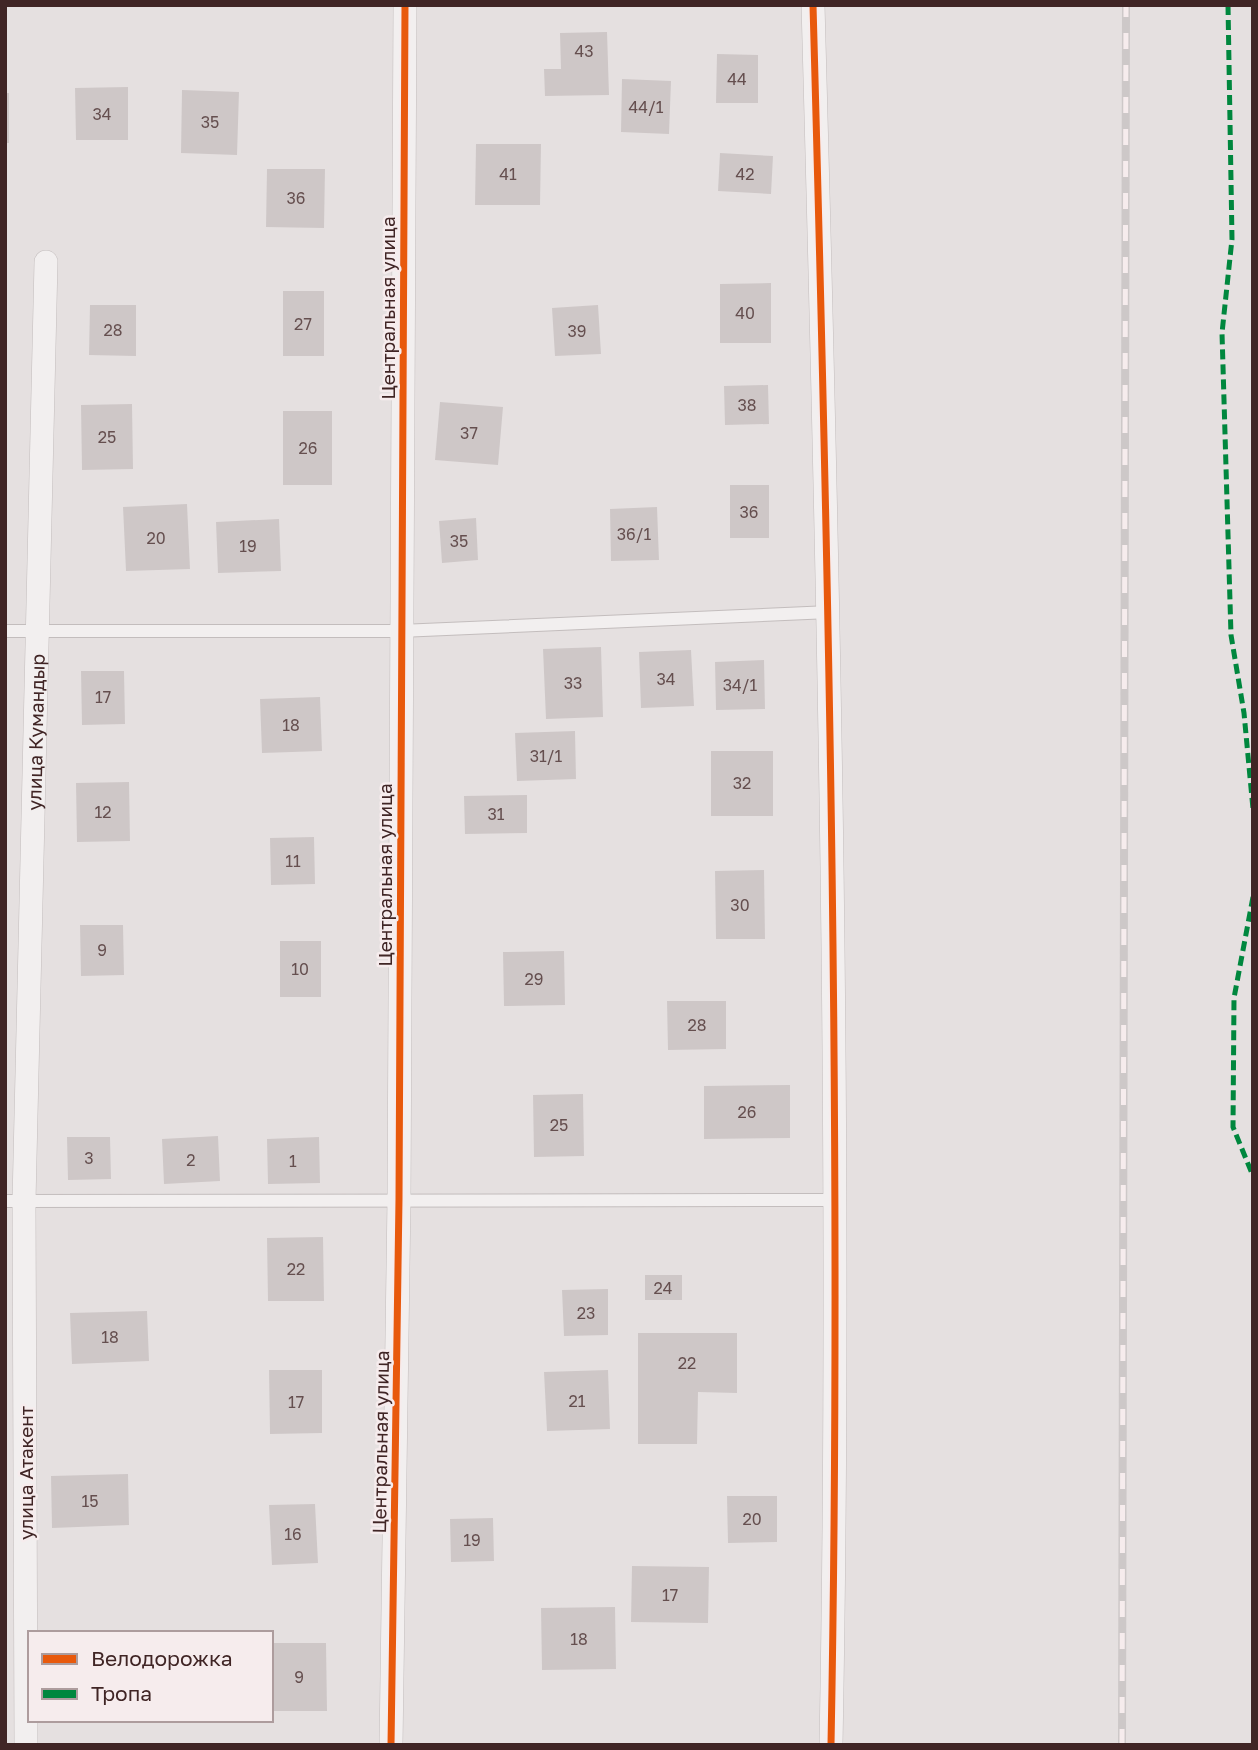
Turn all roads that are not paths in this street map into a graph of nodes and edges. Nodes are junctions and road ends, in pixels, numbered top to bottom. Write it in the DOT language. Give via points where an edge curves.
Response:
graph roads {
  1 [pos="405,5"];
  2 [pos="813,5"];
  3 [pos="46,262"];
  4 [pos="830,612"];
  5 [pos="5,631"];
  6 [pos="38,631"];
  7 [pos="400,631"];
  8 [pos="399,1199"];
  9 [pos="836,1200"];
  10 [pos="15,1201"];
  11 [pos="26,1745"];
  12 [pos="391,1745"];
  13 [pos="831,1745"];
  1 -- 7 [label="street, Центральная улица"];
  2 -- 4 [label="street"];
  3 -- 6 [label="street, улица Кумандыр"];
  4 -- 7 [label="lane"];
  4 -- 9 [label="street"];
  5 -- 6 [label="lane"];
  6 -- 7 [label="lane"];
  6 -- 10 [label="street, улица Кумандыр"];
  7 -- 8 [label="street, Центральная улица"];
  8 -- 9 [label="lane"];
  8 -- 10 [label="lane"];
  8 -- 12 [label="street, Центральная улица"];
  9 -- 13 [label="street"];
  10 -- 11 [label="street, улица Атакент"];
}
